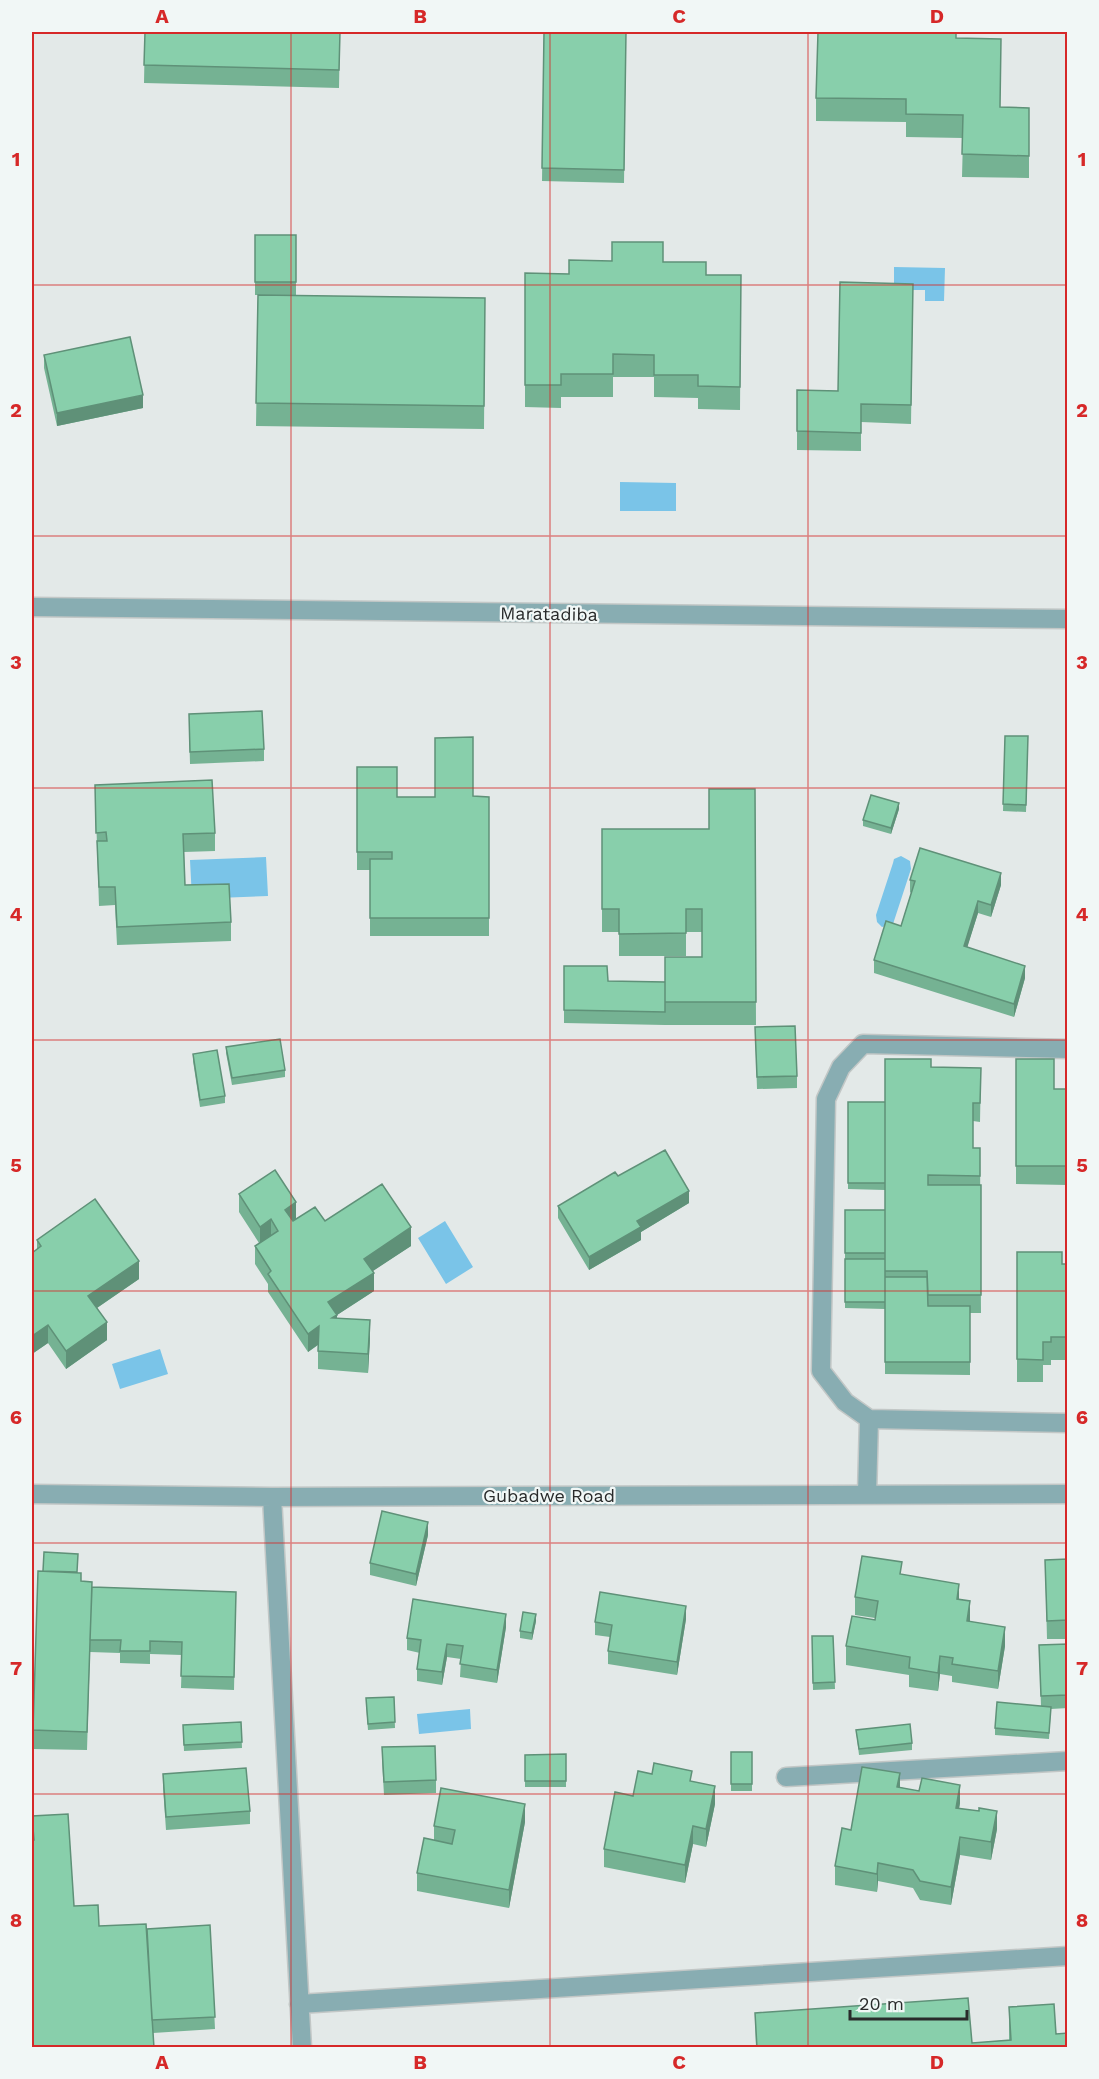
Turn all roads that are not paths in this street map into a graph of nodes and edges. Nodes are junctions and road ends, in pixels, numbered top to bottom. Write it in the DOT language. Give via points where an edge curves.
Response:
graph roads {
  1 [pos="32,607"];
  2 [pos="1068,619"];
  3 [pos="1068,1049"];
  4 [pos="869,1419"];
  5 [pos="1068,1423"];
  6 [pos="32,1494"];
  7 [pos="1068,1494"];
  8 [pos="867,1495"];
  9 [pos="272,1497"];
  10 [pos="1068,1761"];
  11 [pos="786,1777"];
  12 [pos="1068,1956"];
  13 [pos="299,2004"];
  14 [pos="302,2048"];
  1 -- 2 [label="street, Maratadiba"];
  3 -- 4 [label="street" via="863,1044 841,1066 826,1100 821,1371 845,1402"];
  4 -- 5 [label="street"];
  4 -- 8 [label="street"];
  6 -- 9 [label="street, Gubadwe Road"];
  7 -- 8 [label="street, Gubadwe Road"];
  8 -- 9 [label="street, Gubadwe Road"];
  9 -- 13 [label="street"];
  10 -- 11 [label="street"];
  12 -- 13 [label="street"];
  13 -- 14 [label="street"];
}
